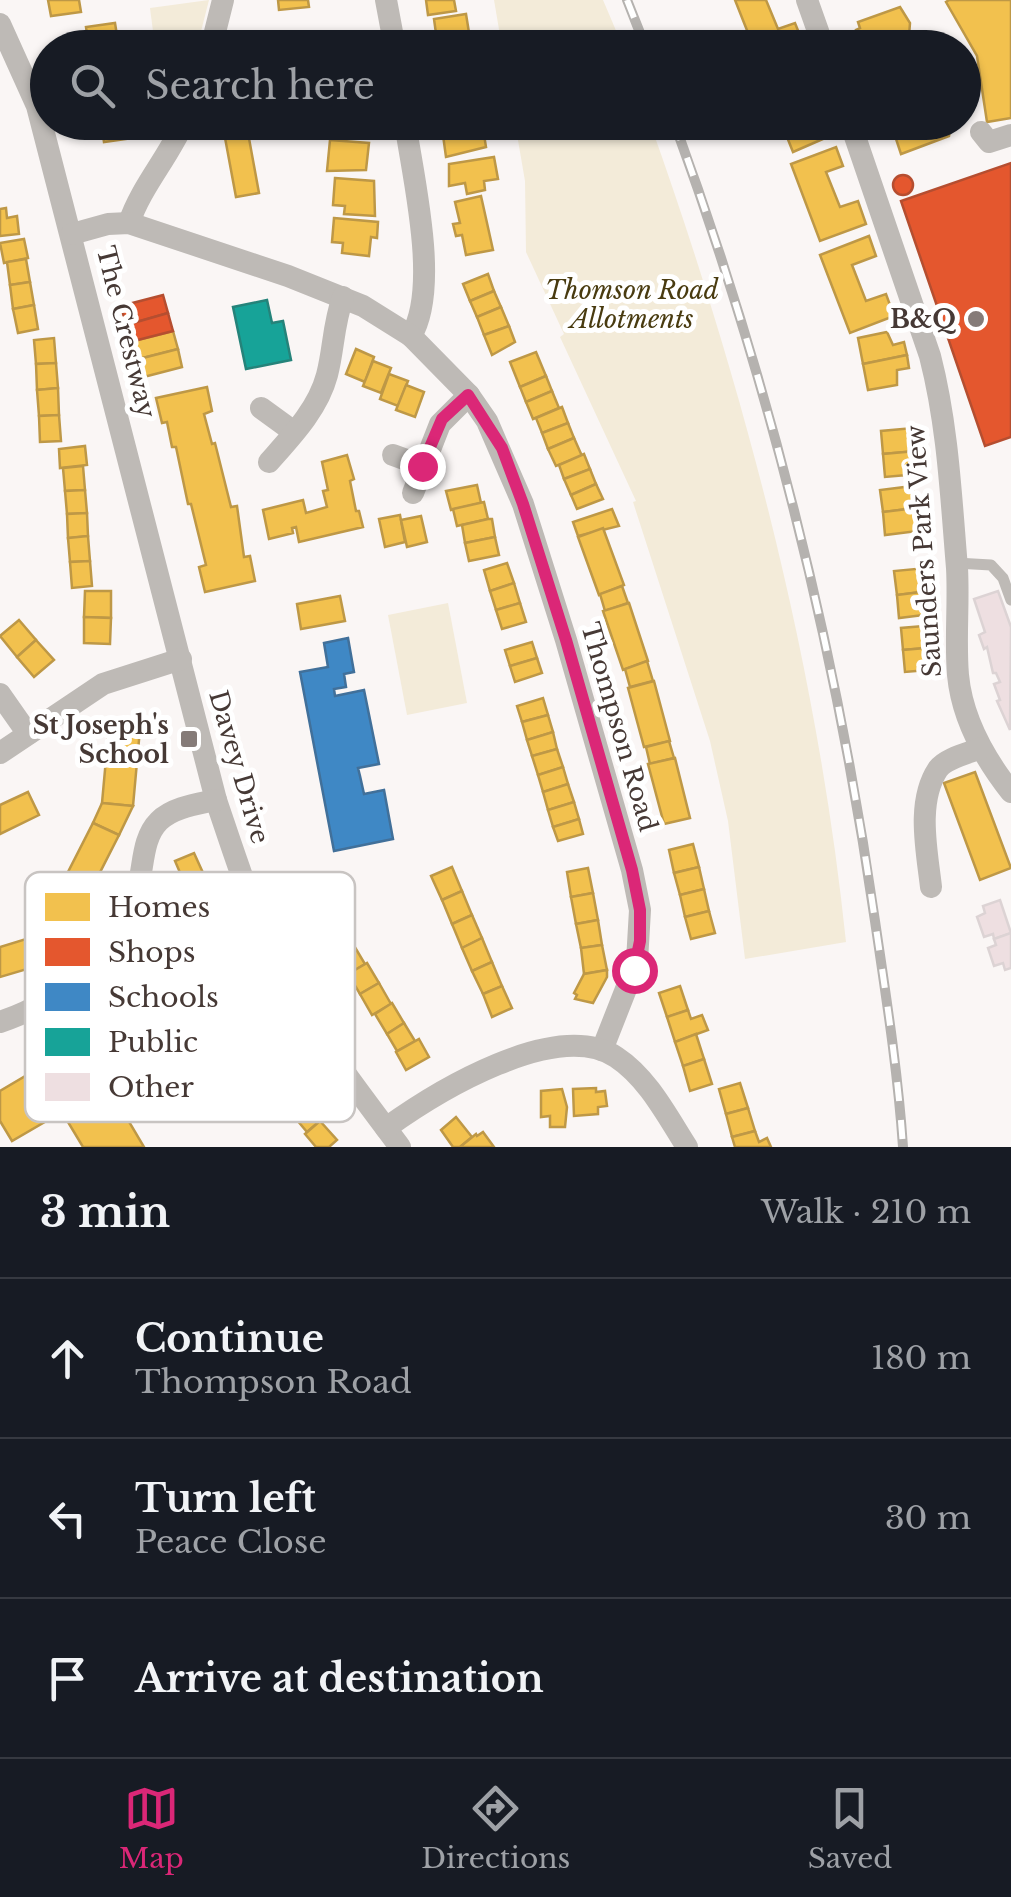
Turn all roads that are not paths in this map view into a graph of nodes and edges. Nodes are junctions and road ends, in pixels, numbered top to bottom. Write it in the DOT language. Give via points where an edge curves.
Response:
graph roads {
  1 [pos="224,0"];
  2 [pos="386,0"];
  3 [pos="808,0"];
  4 [pos="0,24"];
  5 [pos="216,30"];
  6 [pos="392,30"];
  7 [pos="818,30"];
  8 [pos="30,90"];
  9 [pos="981,132"];
  10 [pos="1011,135"];
  11 [pos="46,140"];
  12 [pos="176,140"];
  13 [pos="407,140"];
  14 [pos="856,140"];
  15 [pos="128,223"];
  16 [pos="72,234"];
  17 [pos="344,297"];
  18 [pos="412,336"];
  19 [pos="468,395"];
  20 [pos="261,408"];
  21 [pos="294,432"];
  22 [pos="393,455"];
  23 [pos="270,462"];
  24 [pos="422,466"];
  25 [pos="412,493"];
  26 [pos="956,563"];
  27 [pos="1011,600"];
  28 [pos="181,658"];
  29 [pos="0,694"];
  30 [pos="28,734"];
  31 [pos="981,748"];
  32 [pos="0,753"];
  33 [pos="1011,792"];
  34 [pos="216,800"];
  35 [pos="140,872"];
  36 [pos="243,872"];
  37 [pos="931,887"];
  38 [pos="25,1013"];
  39 [pos="0,1022"];
  40 [pos="602,1050"];
  41 [pos="355,1088"];
  42 [pos="393,1138"];
  43 [pos="687,1147"];
  1 -- 5 [label="street"];
  2 -- 6 [label="street"];
  3 -- 7 [label="street"];
  4 -- 8 [label="street, The Crestway"];
  9 -- 10 [label="street" via="990,142"];
  11 -- 16 [label="street, The Crestway"];
  12 -- 15 [label="street"];
  13 -- 18 [label="street" via="426,278"];
  14 -- 26 [label="street, Saunders Park View" via="935,376"];
  15 -- 16 [label="street, Thompson Road"];
  15 -- 17 [label="street, Thompson Road"];
  16 -- 28 [label="street, The Crestway"];
  17 -- 18 [label="street, Thompson Road"];
  17 -- 21 [label="street" via="333,324 328,373"];
  18 -- 19 [label="street, Thompson Road"];
  19 -- 24 [label="street" via="442,419"];
  19 -- 40 [label="street, Thompson Road" via="502,448 523,504 635,883 642,920 637,961"];
  20 -- 21 [label="street"];
  21 -- 23 [label="street"];
  22 -- 24 [label="street"];
  24 -- 25 [label="street"];
  26 -- 27 [label="lane" via="991,565"];
  26 -- 31 [label="street, Saunders Park View" via="959,680"];
  28 -- 30 [label="street" via="103,684"];
  28 -- 34 [label="street, Davey Drive"];
  29 -- 30 [label="street"];
  30 -- 32 [label="street"];
  31 -- 33 [label="street, Saunders Park View"];
  31 -- 37 [label="street" via="938,771 924,819"];
  34 -- 35 [label="street" via="158,822"];
  34 -- 36 [label="street, Davey Drive"];
  38 -- 39 [label="street"];
  40 -- 42 [label="street" via="576,1044 486,1068 423,1102"];
  40 -- 43 [label="street" via="630,1067"];
  41 -- 42 [label="street, Davey Drive"];
}
